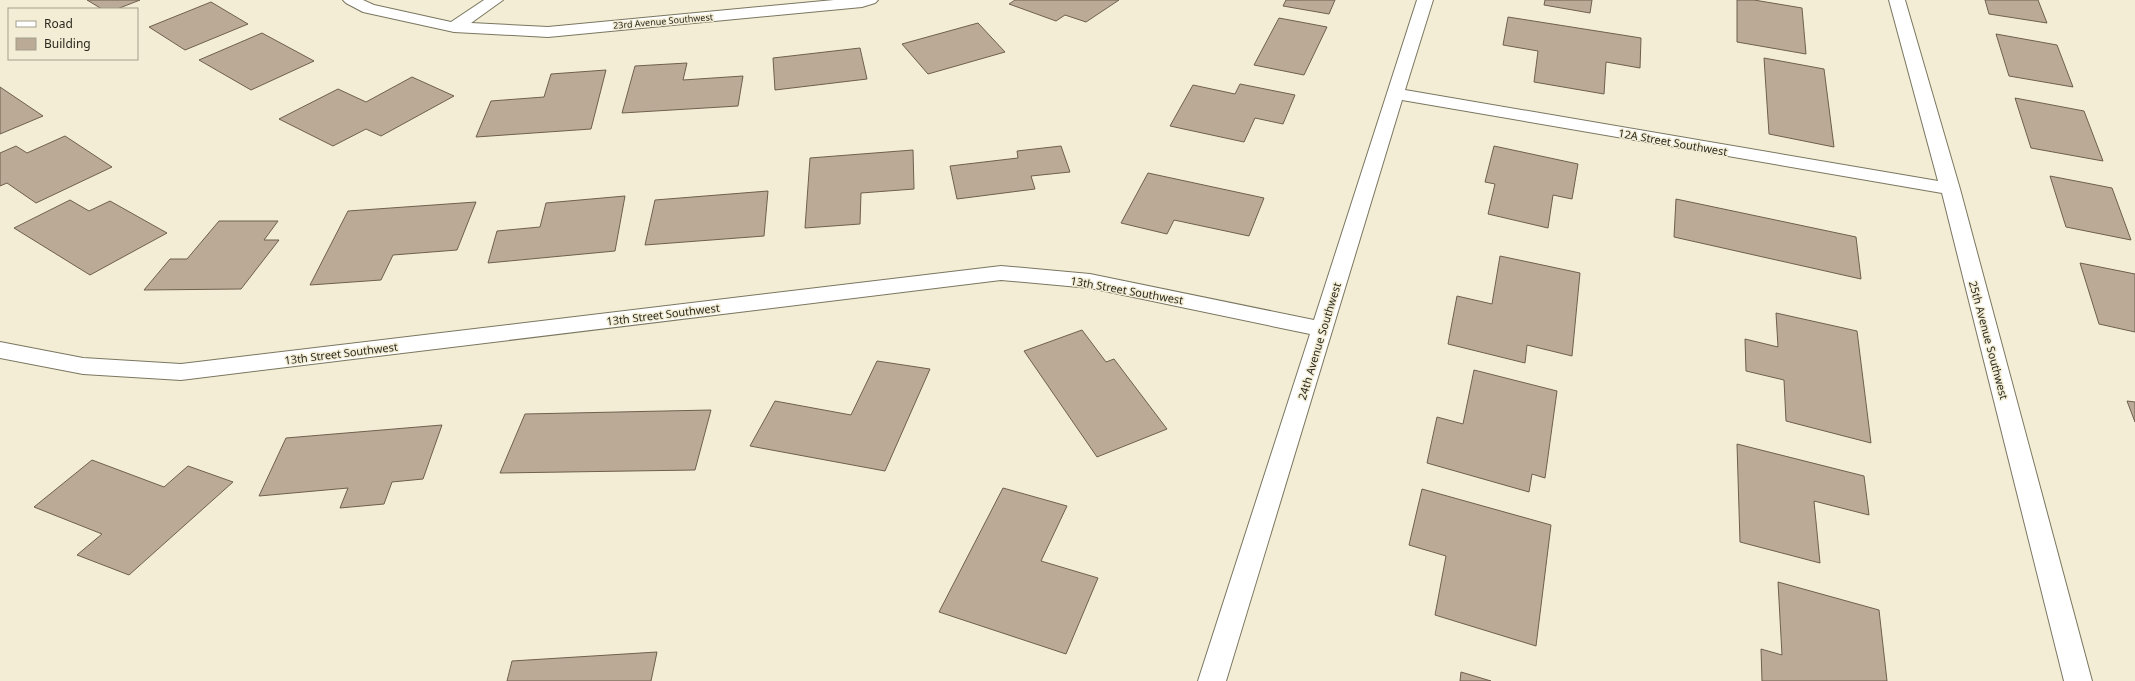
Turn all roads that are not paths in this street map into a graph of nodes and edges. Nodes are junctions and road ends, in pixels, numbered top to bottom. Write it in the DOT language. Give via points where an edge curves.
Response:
graph roads {
  1 [pos="351,0"];
  2 [pos="495,0"];
  3 [pos="870,0"];
  4 [pos="1425,0"];
  5 [pos="1897,0"];
  6 [pos="454,28"];
  7 [pos="1397,94"];
  8 [pos="1950,189"];
  9 [pos="1323,329"];
  10 [pos="0,350"];
  11 [pos="1212,681"];
  12 [pos="2078,681"];
  1 -- 6 [label="street, 23rd Avenue Southwest" via="369,9"];
  2 -- 6 [label="street"];
  3 -- 6 [label="street, 23rd Avenue Southwest" via="548,32"];
  4 -- 7 [label="street, 24th Avenue Southwest"];
  5 -- 8 [label="street, 25th Avenue Southwest"];
  7 -- 8 [label="street, 12A Street Southwest"];
  7 -- 9 [label="street, 24th Avenue Southwest"];
  8 -- 12 [label="street, 25th Avenue Southwest"];
  9 -- 10 [label="street, 13th Street Southwest" via="1090,281 1001,273 181,372 83,366"];
  9 -- 11 [label="street, 24th Avenue Southwest"];
}
